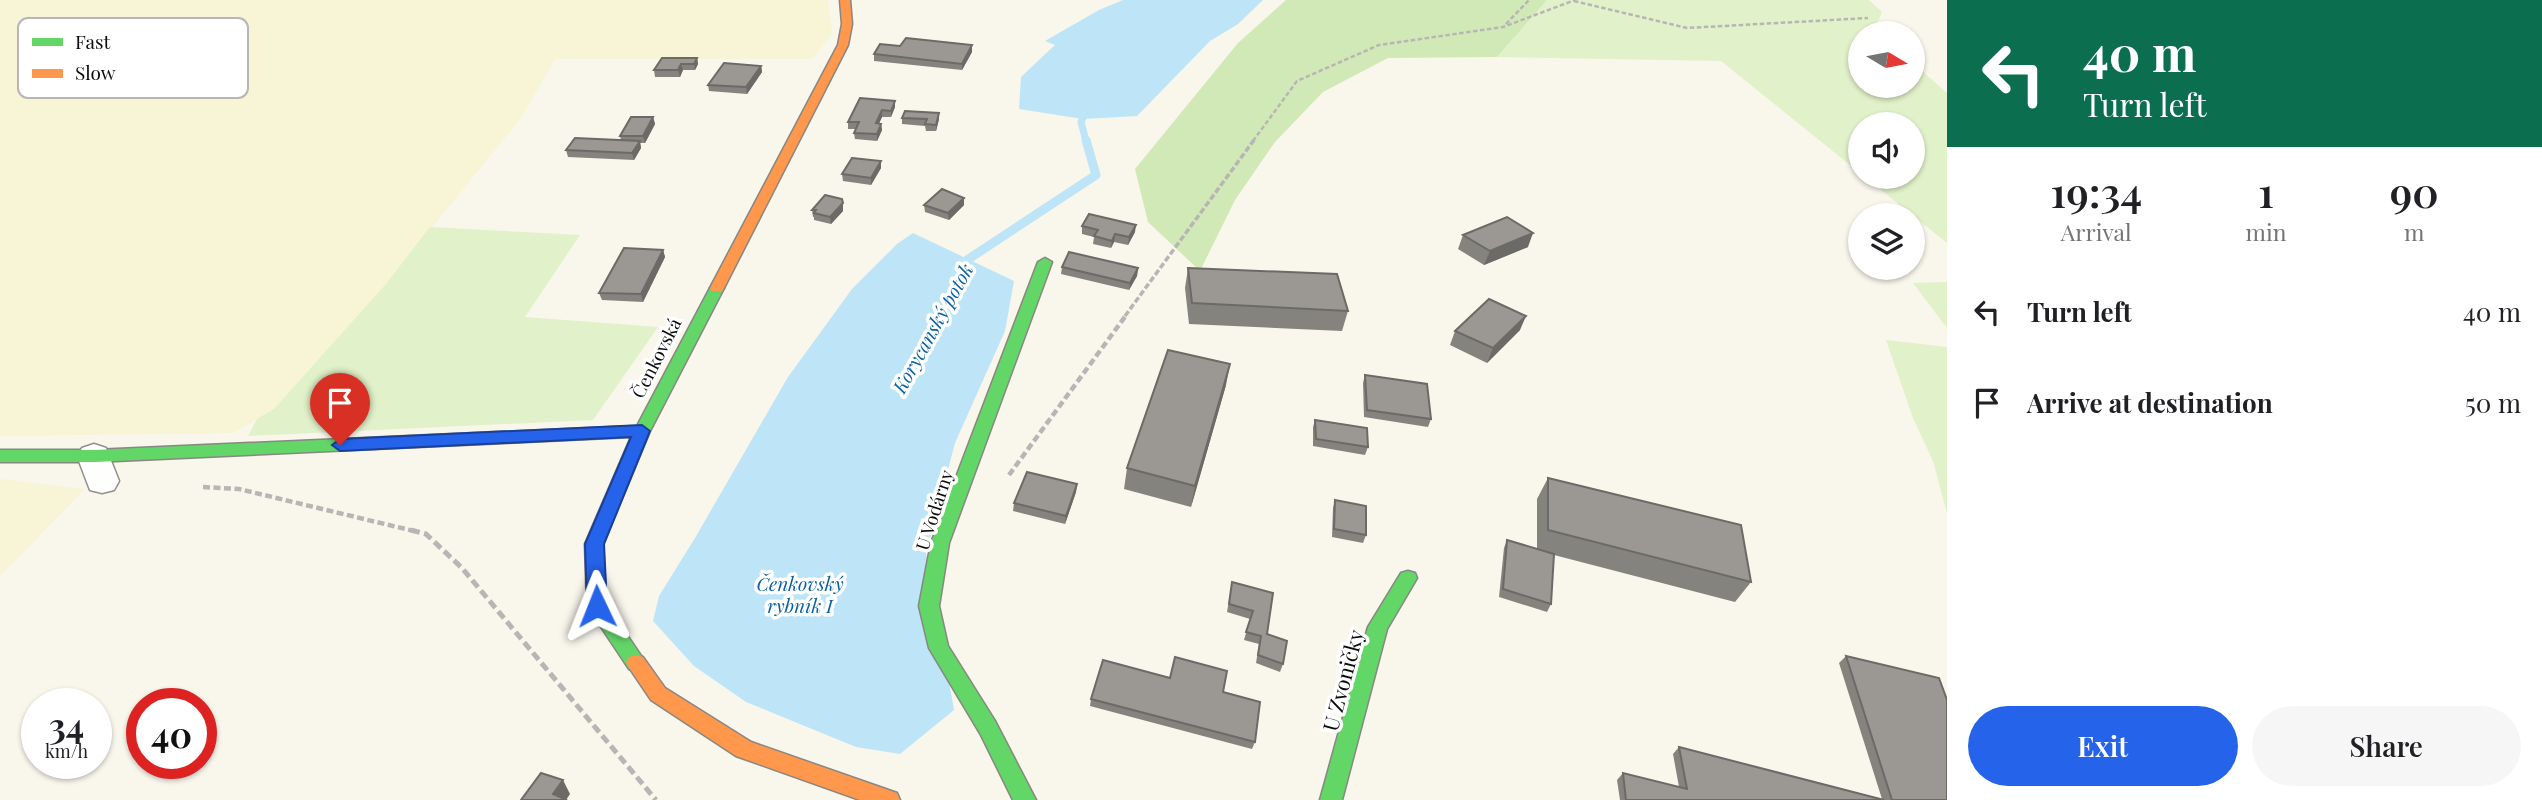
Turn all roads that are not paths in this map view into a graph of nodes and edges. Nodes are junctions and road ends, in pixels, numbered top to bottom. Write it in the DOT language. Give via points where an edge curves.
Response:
graph roads {
  1 [pos="845,0"];
  2 [pos="1045,262"];
  3 [pos="642,431"];
  4 [pos="0,456"];
  5 [pos="1408,578"];
  6 [pos="889,800"];
  7 [pos="1025,800"];
  8 [pos="1331,800"];
  1 -- 3 [label="street, Čenkovská" via="843,44"];
  2 -- 7 [label="street, U Vodárny" via="940,543 929,606 939,648"];
  3 -- 4 [label="street" via="98,468"];
  3 -- 6 [label="street, Čenkovská" via="594,544 597,606 658,694 744,749"];
  5 -- 8 [label="street, U Zvoničky" via="1378,627"];
}
